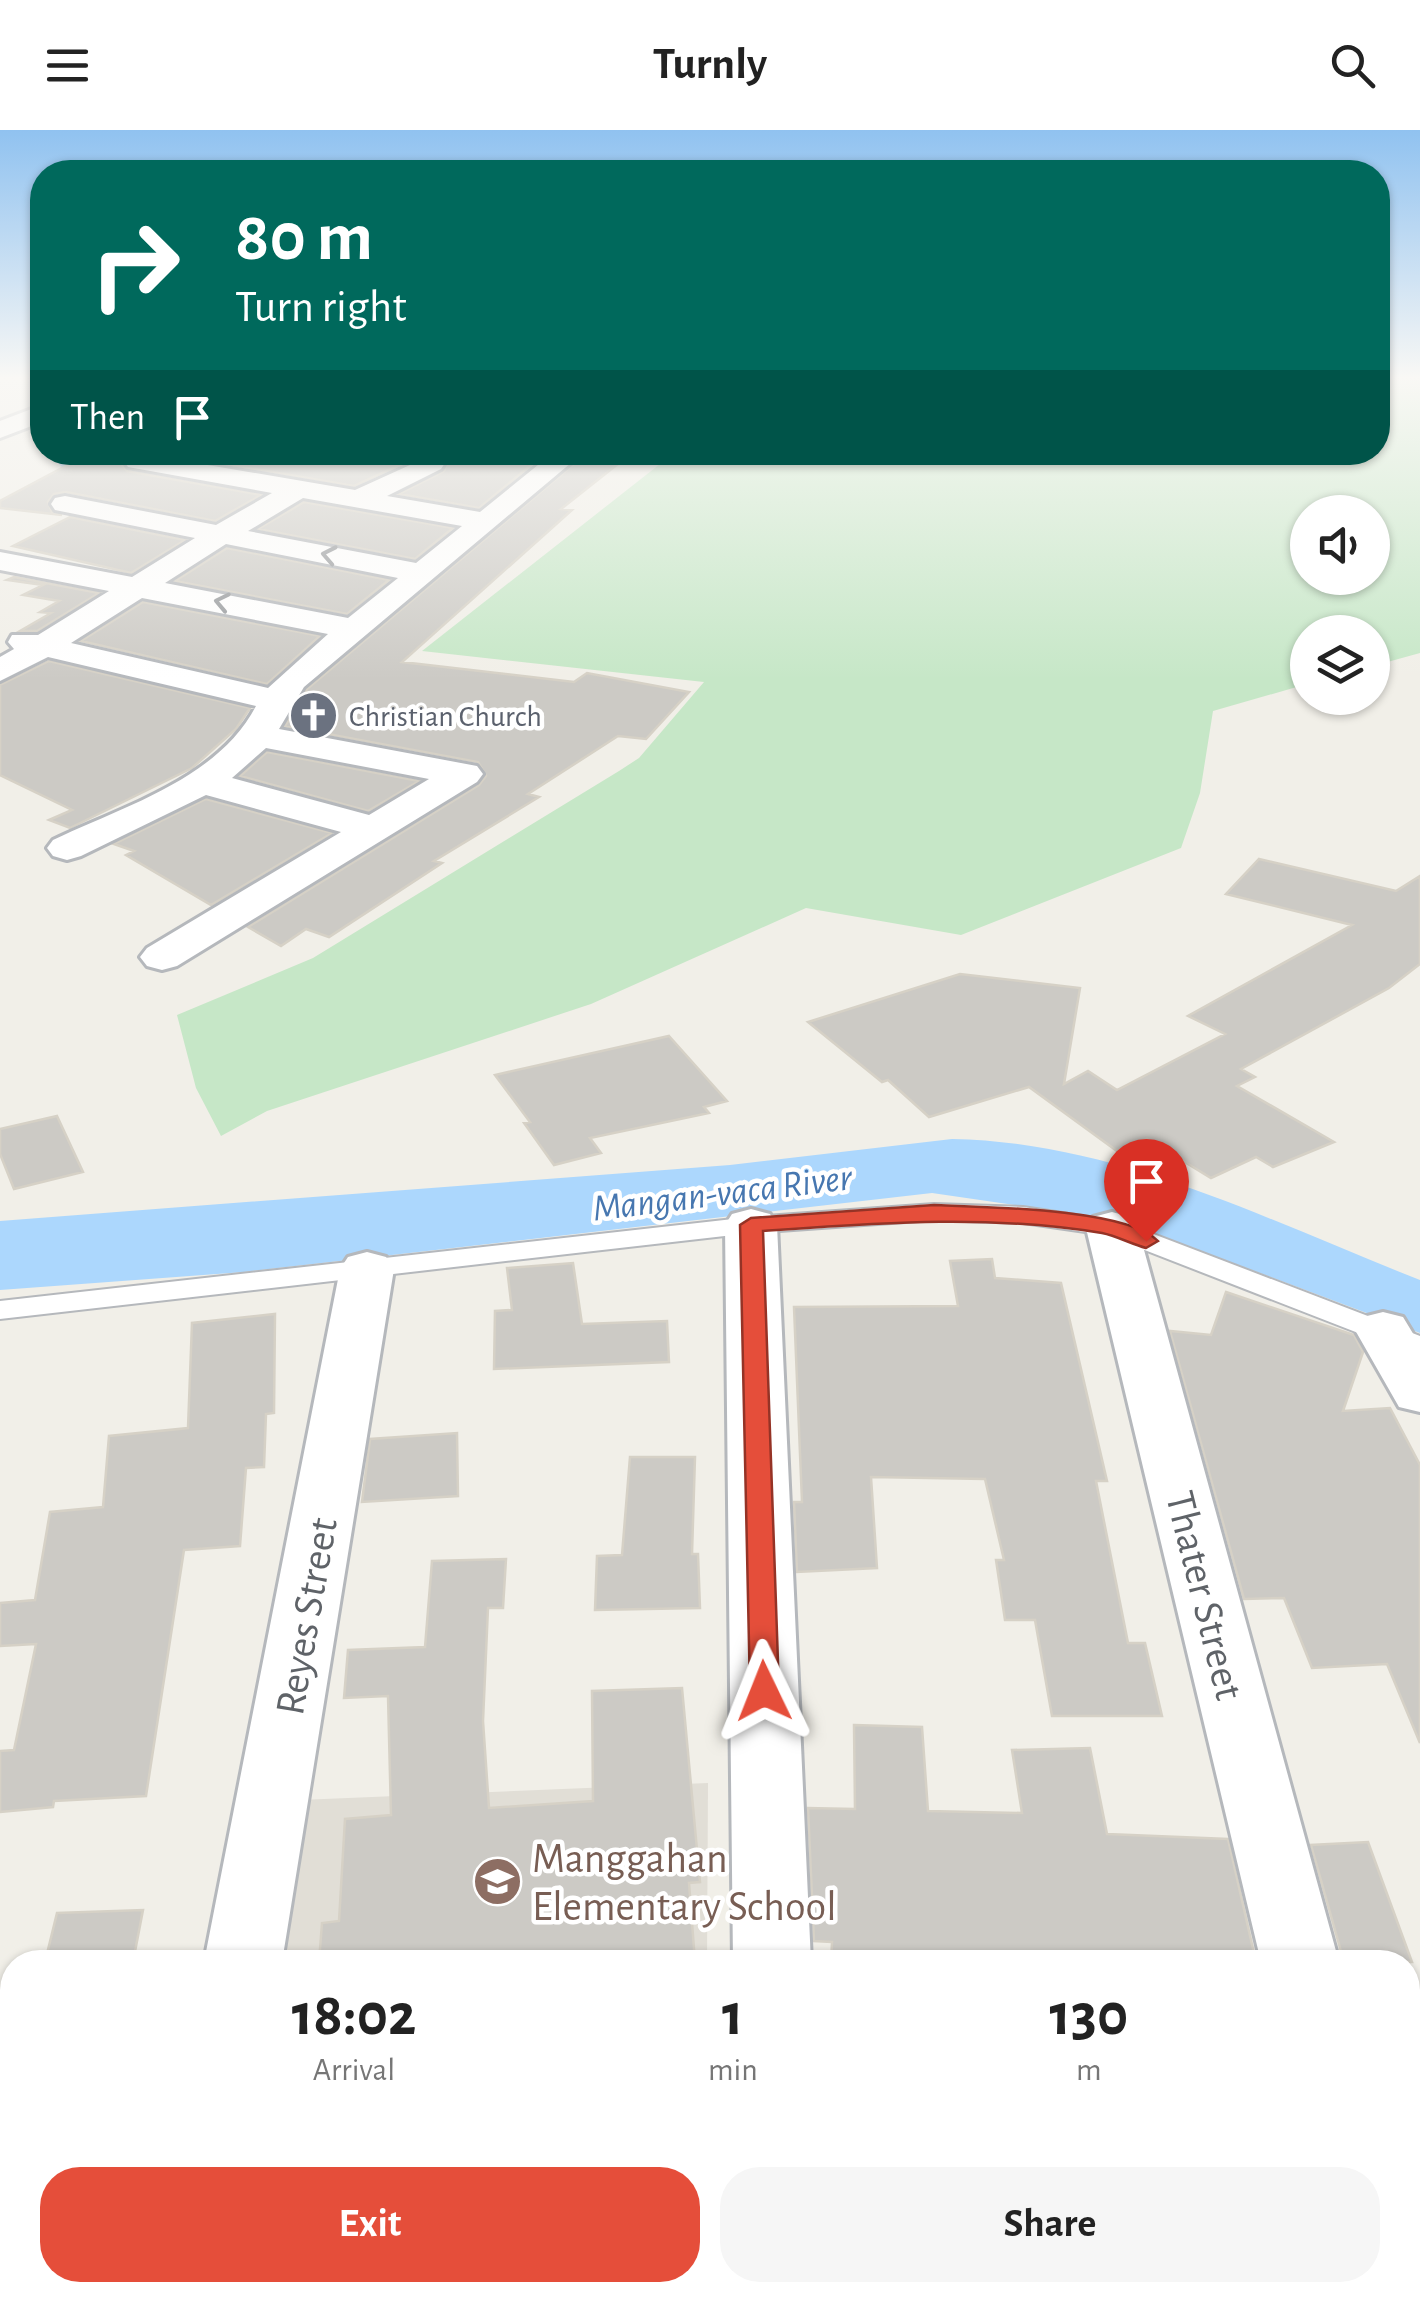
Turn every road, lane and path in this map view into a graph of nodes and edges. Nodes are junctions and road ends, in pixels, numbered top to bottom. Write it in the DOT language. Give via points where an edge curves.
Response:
graph roads {
  1 [pos="112,476"];
  2 [pos="241,476"];
  3 [pos="406,476"];
  4 [pos="540,476"];
  5 [pos="300,488"];
  6 [pos="359,499"];
  7 [pos="66,504"];
  8 [pos="483,521"];
  9 [pos="16,531"];
  10 [pos="219,533"];
  11 [pos="0,561"];
  12 [pos="425,574"];
  13 [pos="142,586"];
  14 [pos="352,629"];
  15 [pos="0,636"];
  16 [pos="45,646"];
  17 [pos="0,672"];
  18 [pos="276,700"];
  19 [pos="258,736"];
  20 [pos="199,782"];
  21 [pos="372,828"];
  22 [pos="67,848"];
  23 [pos="162,957"];
  24 [pos="751,1225"];
  25 [pos="1112,1228"];
  26 [pos="367,1269"];
  27 [pos="0,1310"];
  28 [pos="1402,1339"];
  29 [pos="1420,1393"];
  30 [pos="245,1950"];
  31 [pos="772,1950"];
  32 [pos="1297,1950"];
  1 -- 7 [label="street"];
  2 -- 5 [label="street"];
  3 -- 6 [label="street"];
  4 -- 8 [label="street"];
  5 -- 6 [label="street"];
  5 -- 10 [label="street"];
  6 -- 8 [label="street"];
  7 -- 9 [label="street"];
  7 -- 10 [label="street"];
  8 -- 12 [label="street"];
  12 -- 10 [label="street, one-way"];
  10 -- 13 [label="street"];
  11 -- 13 [label="street"];
  12 -- 14 [label="street"];
  14 -- 13 [label="street, one-way"];
  13 -- 16 [label="street"];
  14 -- 18 [label="street"];
  15 -- 16 [label="street"];
  16 -- 17 [label="street"];
  16 -- 18 [label="street"];
  18 -- 19 [label="street"];
  19 -- 20 [label="street"];
  19 -- 21 [label="street" via="464,774"];
  20 -- 21 [label="street"];
  20 -- 22 [label="street"];
  21 -- 23 [label="street"];
  24 -- 25 [label="lane" via="934,1212"];
  24 -- 26 [label="lane"];
  24 -- 31 [label="street"];
  25 -- 28 [label="lane"];
  25 -- 32 [label="street, Thater Street"];
  26 -- 27 [label="lane"];
  26 -- 30 [label="street, Reyes Street"];
  28 -- 29 [label="street"];
}
